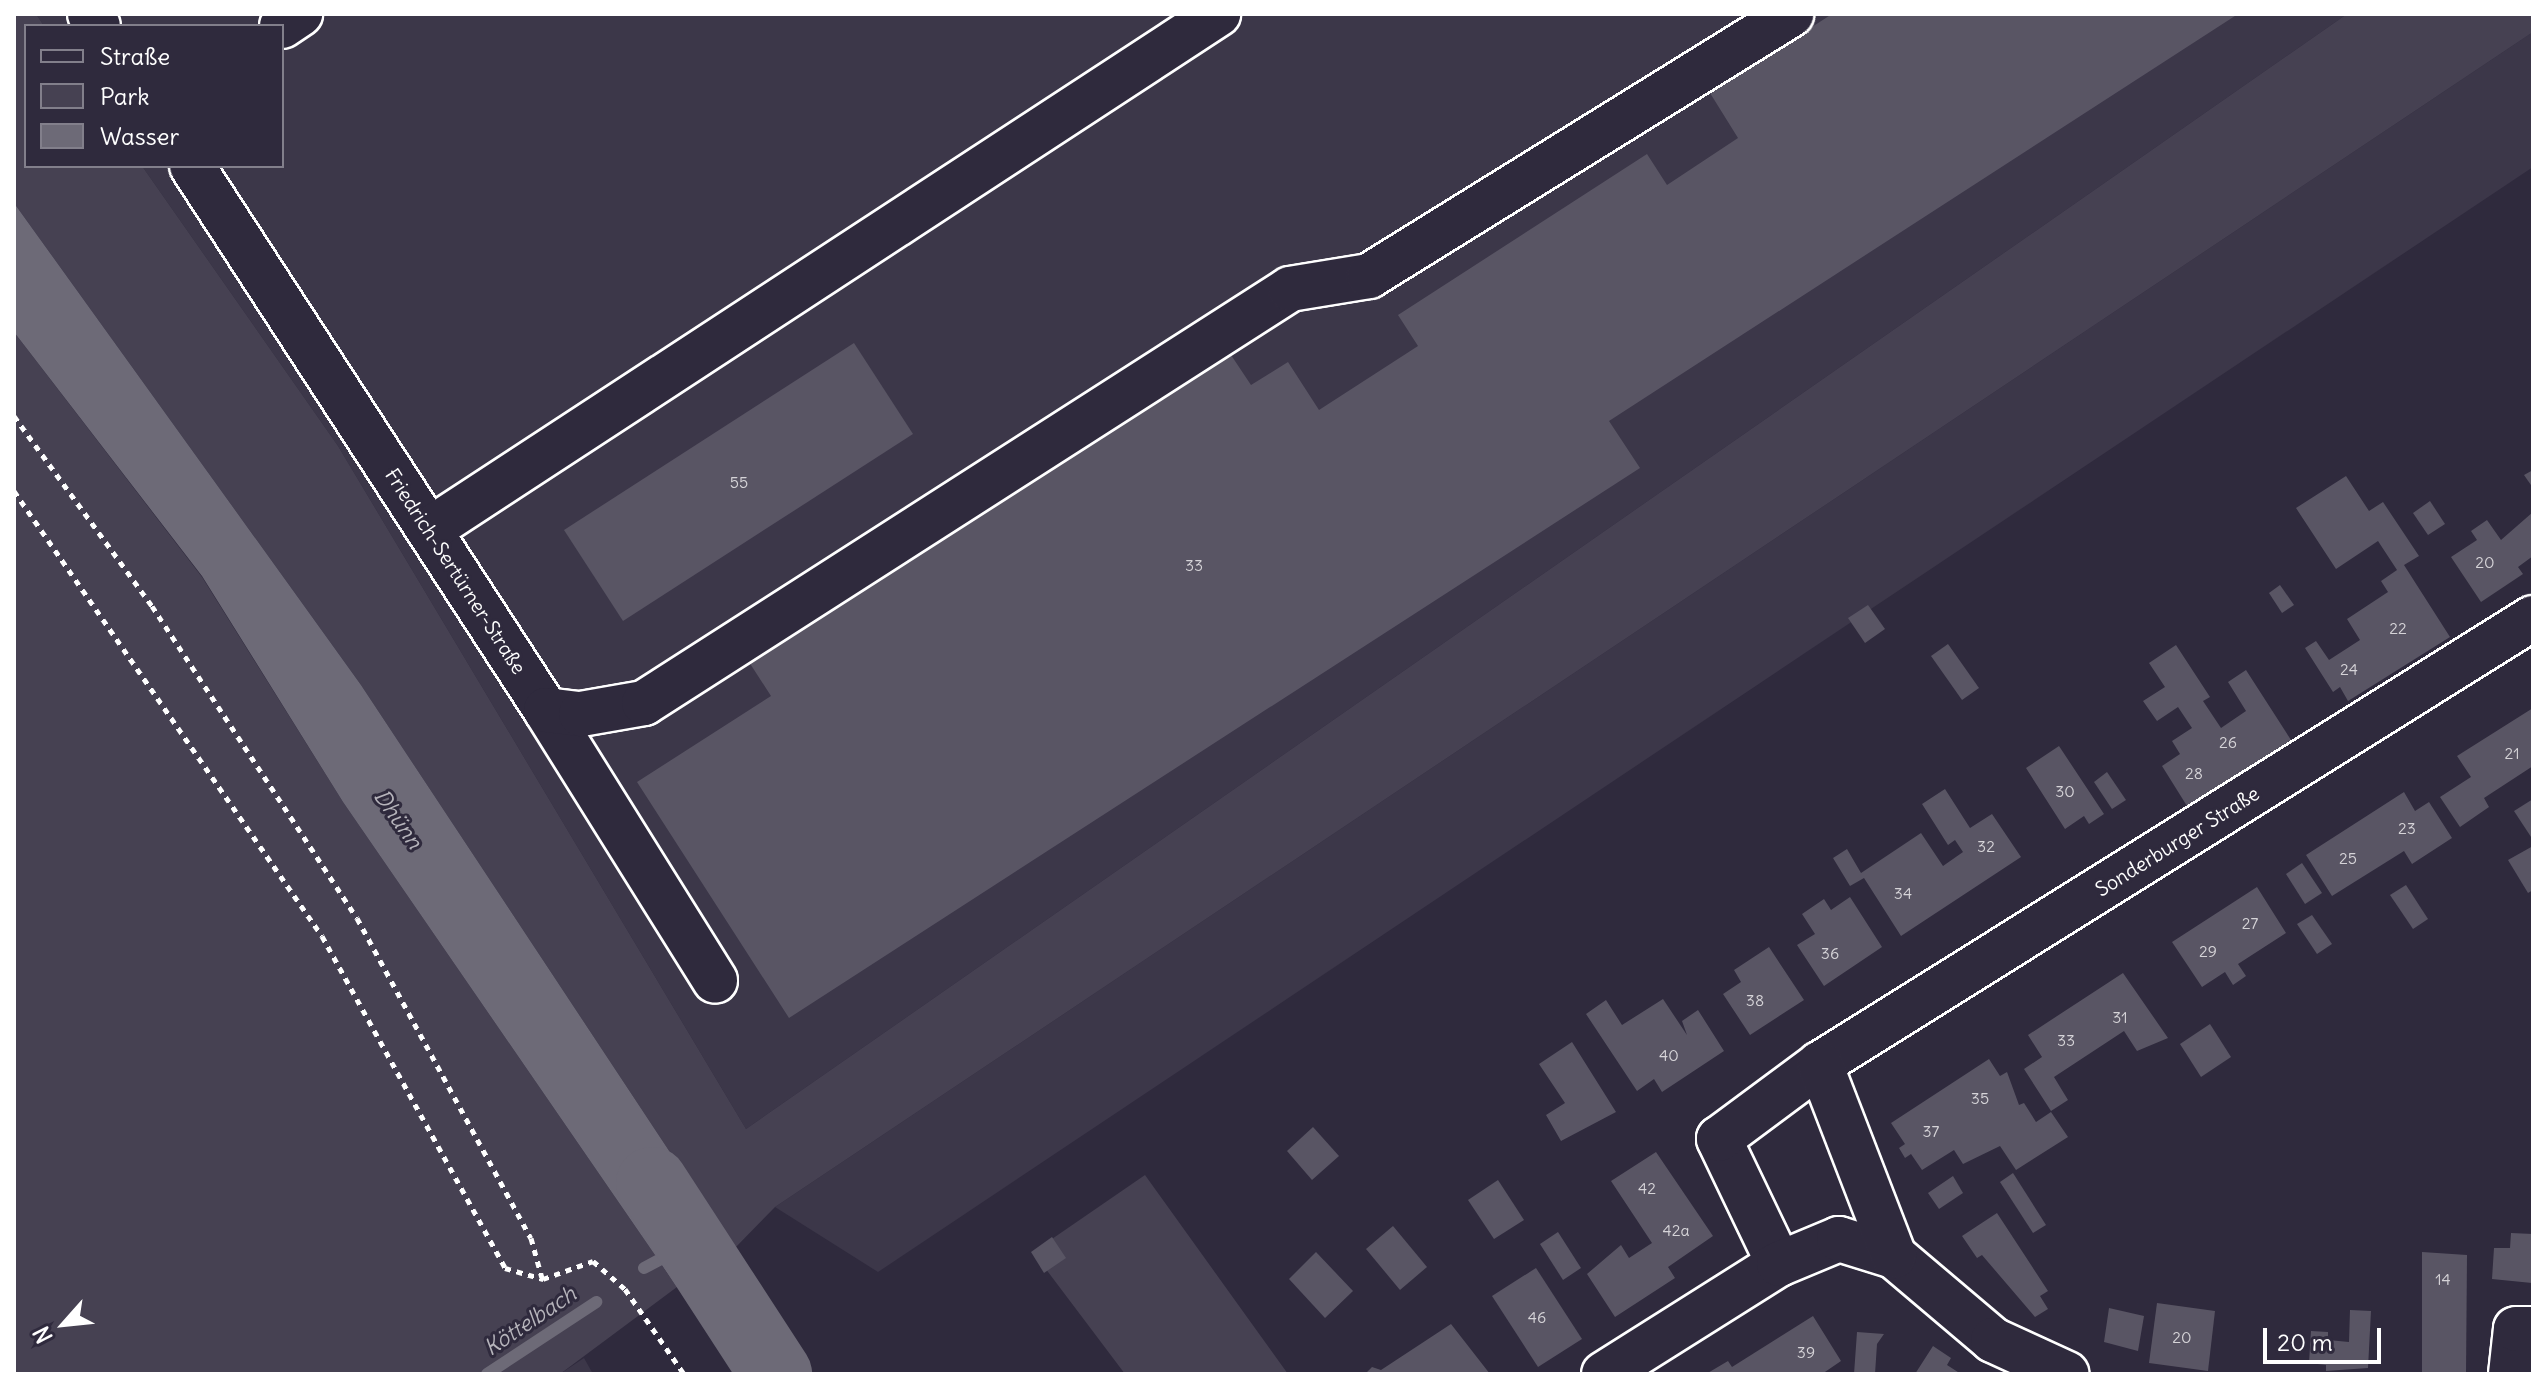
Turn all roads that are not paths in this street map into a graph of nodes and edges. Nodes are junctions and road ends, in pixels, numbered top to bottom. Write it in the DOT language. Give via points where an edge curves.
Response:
graph roads {
  1 [pos="1218,14"];
  2 [pos="1791,14"];
  3 [pos="193,168"];
  4 [pos="429,530"];
  5 [pos="2533,618"];
  6 [pos="546,710"];
  7 [pos="715,980"];
  8 [pos="1820,1064"];
  9 [pos="1894,1256"];
  10 [pos="1779,1264"];
  11 [pos="2533,1329"];
  12 [pos="1604,1374"];
  13 [pos="2067,1374"];
  14 [pos="2511,1374"];
  1 -- 4 [label="street"];
  2 -- 6 [label="street" via="1369,276 1290,289 644,703 581,714"];
  3 -- 4 [label="street, Friedrich-Sertürner-Straße"];
  4 -- 6 [label="street, Friedrich-Sertürner-Straße"];
  5 -- 8 [label="street, Sonderburger Straße"];
  6 -- 7 [label="street, Friedrich-Sertürner-Straße"];
  8 -- 9 [label="street"];
  8 -- 10 [label="street, Sonderburger Straße" via="1719,1139"];
  9 -- 10 [label="street" via="1839,1239"];
  9 -- 13 [label="street" via="1993,1340"];
  10 -- 12 [label="street"];
  11 -- 14 [label="street" via="2516,1329"];
}
